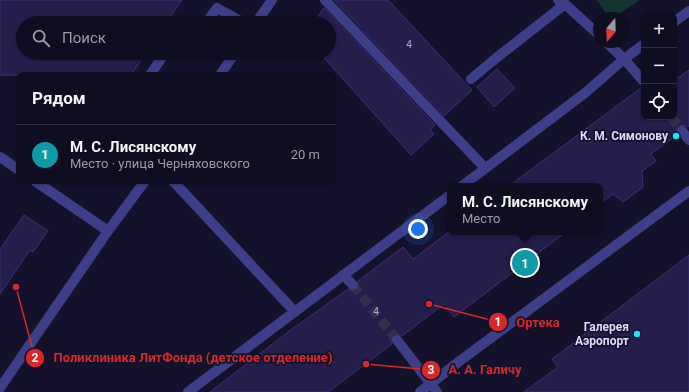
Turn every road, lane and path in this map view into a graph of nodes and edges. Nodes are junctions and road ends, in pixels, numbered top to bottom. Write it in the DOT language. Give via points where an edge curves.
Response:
graph roads {
  1 [pos="272,0"];
  2 [pos="325,0"];
  3 [pos="562,2"];
  4 [pos="689,11"];
  5 [pos="211,16"];
  6 [pos="231,16"];
  7 [pos="261,16"];
  8 [pos="677,20"];
  9 [pos="593,30"];
  10 [pos="641,46"];
  11 [pos="612,48"];
  12 [pos="624,59"];
  13 [pos="160,60"];
  14 [pos="230,60"];
  15 [pos="152,72"];
  16 [pos="222,72"];
  17 [pos="471,79"];
  18 [pos="641,79"];
  19 [pos="682,131"];
  20 [pos="689,140"];
  21 [pos="0,157"];
  22 [pos="16,168"];
  23 [pos="485,168"];
  24 [pos="466,183"];
  25 [pos="38,184"];
  26 [pos="143,184"];
  27 [pos="176,184"];
  28 [pos="689,191"];
  29 [pos="447,197"];
  30 [pos="108,231"];
  31 [pos="343,275"];
  32 [pos="353,285"];
  33 [pos="295,312"];
  34 [pos="397,340"];
  35 [pos="0,388"];
  36 [pos="434,388"];
  37 [pos="188,392"];
  38 [pos="420,392"];
  1 -- 7 [label="street"];
  2 -- 23 [label="street"];
  3 -- 9 [label="street"];
  3 -- 17 [label="street"];
  4 -- 8 [label="street"];
  5 -- 6 [label="street" via="217,8"];
  10 -- 12 [label="street"];
  11 -- 12 [label="street"];
  12 -- 18 [label="street"];
  12 -- 23 [label="street" via="585,93"];
  13 -- 15 [label="street"];
  14 -- 16 [label="street"];
  19 -- 20 [label="street"];
  21 -- 22 [label="street"];
  23 -- 24 [label="street"];
  25 -- 30 [label="street"];
  26 -- 30 [label="street"];
  27 -- 33 [label="street"];
  28 -- 36 [label="street"];
  29 -- 31 [label="street"];
  30 -- 35 [label="street"];
  31 -- 32 [label="street"];
  31 -- 33 [label="street"];
  33 -- 37 [label="street"];
  34 -- 36 [label="street"];
  36 -- 38 [label="street"];
}
